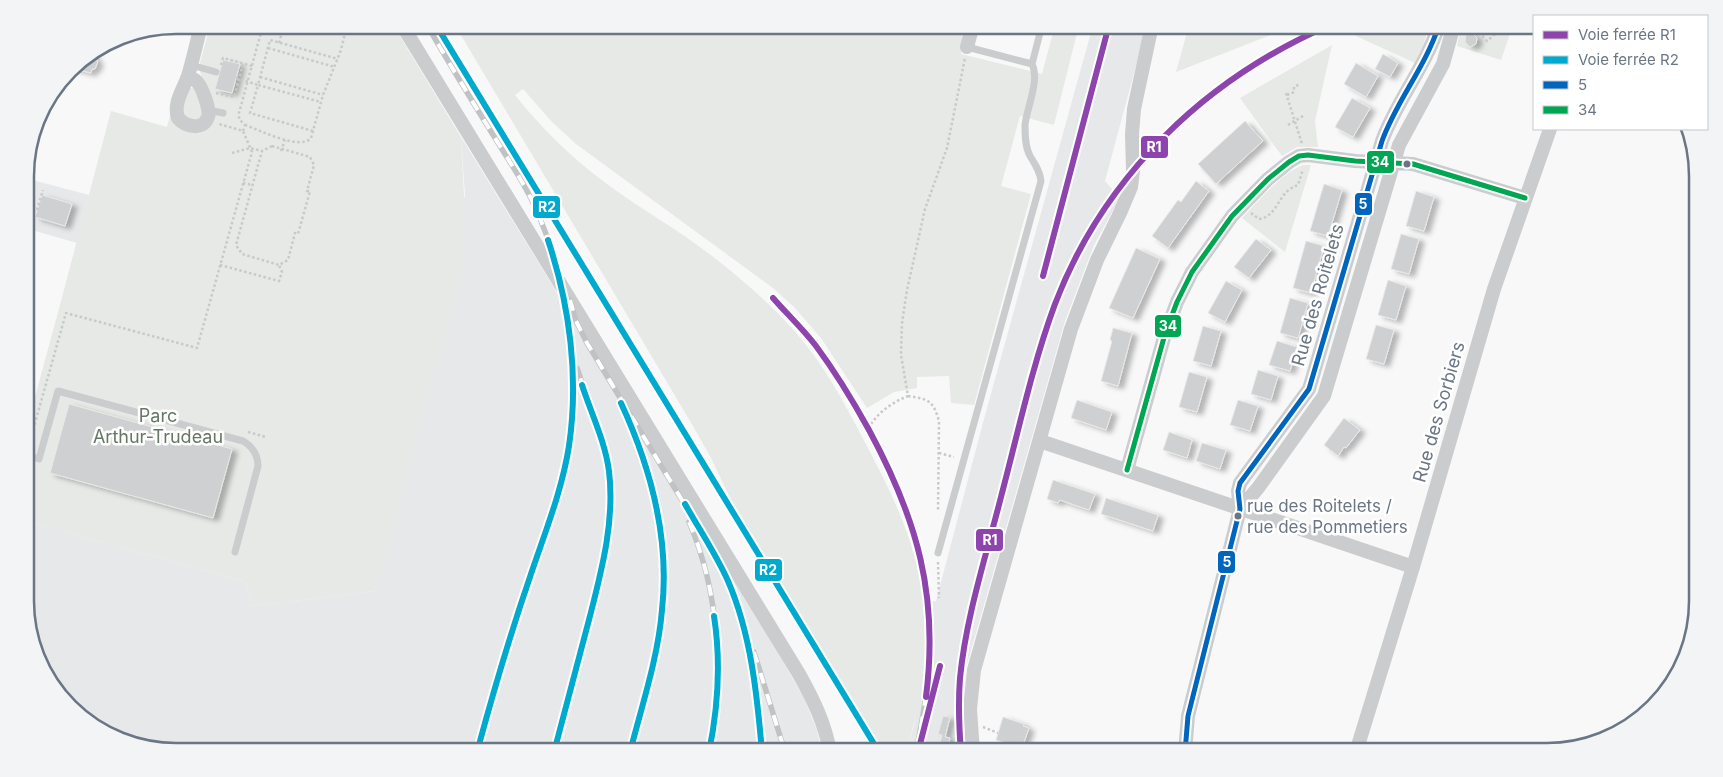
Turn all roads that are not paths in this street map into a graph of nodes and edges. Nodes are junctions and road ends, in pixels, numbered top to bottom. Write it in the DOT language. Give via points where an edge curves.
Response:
graph roads {
  1 [pos="199,34"];
  2 [pos="408,34"];
  3 [pos="971,34"];
  4 [pos="1040,34"];
  5 [pos="1150,34"];
  6 [pos="1436,34"];
  7 [pos="1451,34"];
  8 [pos="968,47"];
  9 [pos="1032,64"];
  10 [pos="218,69"];
  11 [pos="189,71"];
  12 [pos="223,114"];
  13 [pos="210,116"];
  14 [pos="1550,130"];
  15 [pos="1376,162"];
  16 [pos="1394,163"];
  17 [pos="1525,198"];
  18 [pos="1312,380"];
  19 [pos="1329,384"];
  20 [pos="1040,442"];
  21 [pos="34,457"];
  22 [pos="1128,470"];
  23 [pos="1240,509"];
  24 [pos="235,552"];
  25 [pos="938,553"];
  26 [pos="1414,567"];
  27 [pos="828,743"];
  28 [pos="973,743"];
  29 [pos="1186,743"];
  30 [pos="1359,743"];
  1 -- 11 [label="street"];
  2 -- 27 [label="street" via="799,674 816,704"];
  3 -- 8 [label="street"];
  4 -- 9 [label="lane"];
  5 -- 20 [label="street" via="1134,109 1130,187 1079,305"];
  6 -- 15 [label="street, Rue des Roitelets" via="1386,130"];
  7 -- 16 [label="street, Rue des Roitelets" via="1443,64 1404,133"];
  8 -- 9 [label="lane"];
  9 -- 25 [label="lane" via="1035,79 1025,138 1026,148 1041,181"];
  10 -- 11 [label="lane"];
  11 -- 13 [label="street" via="204,97"];
  11 -- 13 [label="street" via="177,107 178,118 187,126 198,126"];
  12 -- 13 [label="lane"];
  14 -- 17 [label="street, Rue des Sorbiers"];
  15 -- 16 [label="street"];
  15 -- 18 [label="street, Rue des Roitelets"];
  15 -- 22 [label="street" via="1299,156 1275,173 1232,216 1197,265 1171,317"];
  16 -- 17 [label="street" via="1413,164"];
  16 -- 19 [label="street, Rue des Roitelets"];
  17 -- 26 [label="street, Rue des Sorbiers" via="1488,309"];
  18 -- 19 [label="street"];
  18 -- 23 [label="street, Rue des Roitelets" via="1302,401 1243,477 1238,490"];
  19 -- 23 [label="street, Rue des Roitelets" via="1319,405"];
  20 -- 22 [label="street"];
  20 -- 28 [label="street" via="974,670 970,709"];
  21 -- 24 [label="lane" via="39,459 58,391 243,441 255,452 258,466"];
  22 -- 23 [label="street"];
  23 -- 26 [label="street"];
  23 -- 29 [label="street, Rue des Roitelets" via="1188,716"];
  26 -- 30 [label="street, Rue des Sorbiers"];
}
